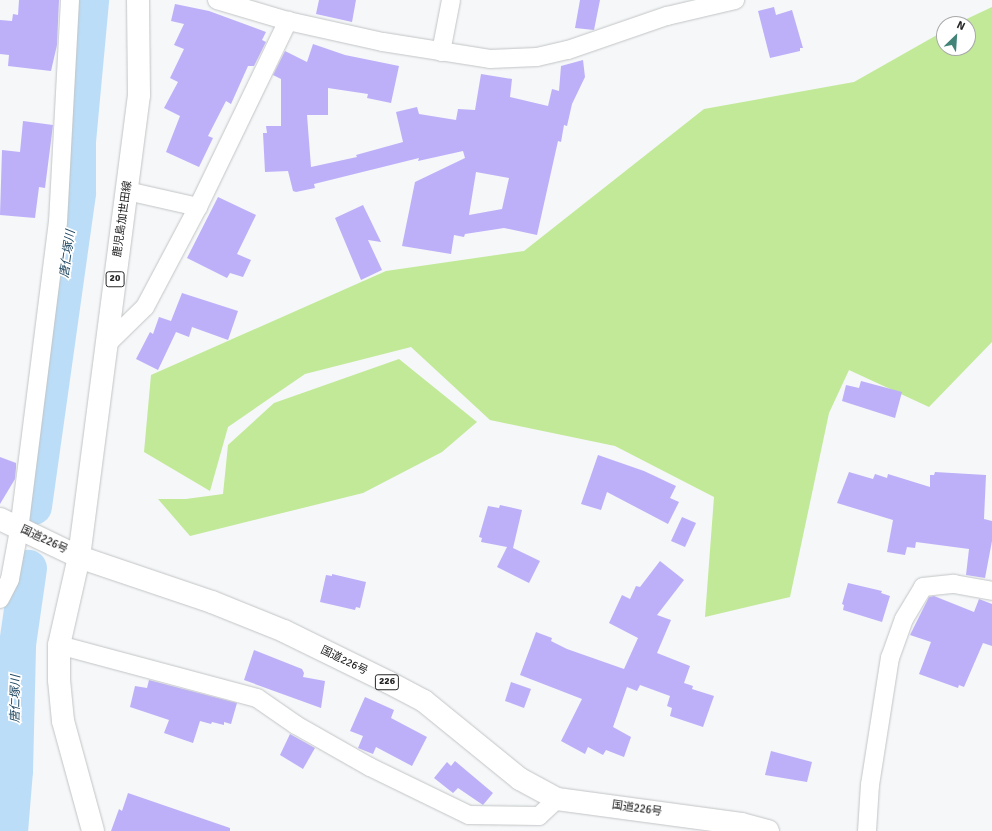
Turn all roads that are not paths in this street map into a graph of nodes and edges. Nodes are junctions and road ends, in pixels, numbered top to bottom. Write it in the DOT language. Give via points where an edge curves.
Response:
graph roads {
  1 [pos="70,0"];
  2 [pos="138,0"];
  3 [pos="217,0"];
  4 [pos="451,0"];
  5 [pos="735,0"];
  6 [pos="288,20"];
  7 [pos="440,52"];
  8 [pos="127,191"];
  9 [pos="198,207"];
  10 [pos="105,346"];
  11 [pos="0,519"];
  12 [pos="20,530"];
  13 [pos="79,557"];
  14 [pos="992,591"];
  15 [pos="0,598"];
  16 [pos="59,645"];
  17 [pos="558,799"];
  18 [pos="92,831"];
  19 [pos="768,831"];
  20 [pos="867,831"];
  1 -- 12 [label="street" via="58,222"];
  2 -- 8 [label="main road, 鹿児島加世田線 / 20" via="139,95"];
  3 -- 6 [label="street"];
  4 -- 7 [label="street"];
  5 -- 7 [label="street" via="667,16 568,50 537,57 490,59"];
  6 -- 7 [label="street"];
  6 -- 9 [label="street"];
  8 -- 9 [label="street"];
  8 -- 10 [label="main road, 鹿児島加世田線 / 20"];
  9 -- 10 [label="street" via="145,307"];
  10 -- 13 [label="main road, 鹿児島加世田線 / 20"];
  11 -- 12 [label="main road, 国道226号 / 226"];
  12 -- 13 [label="main road, 国道226号 / 226"];
  12 -- 15 [label="street" via="10,579"];
  13 -- 16 [label="main road, 鹿児島加世田線"];
  13 -- 17 [label="main road, 国道226号 / 226" via="212,602 270,625 388,682 424,701 520,779"];
  14 -- 20 [label="street" via="954,584 922,587 904,619 890,658 870,785"];
  16 -- 17 [label="street" via="257,698 296,725 370,767 469,815 539,816"];
  16 -- 18 [label="main road, 鹿児島加世田線" via="63,721"];
  17 -- 19 [label="main road, 国道226号 / 226" via="741,824"];
}
